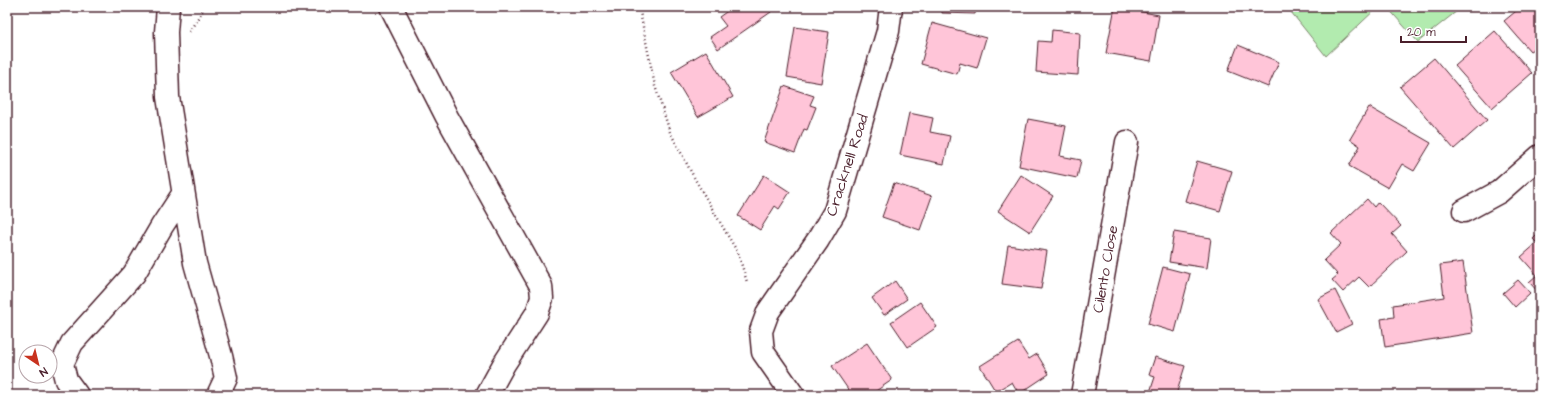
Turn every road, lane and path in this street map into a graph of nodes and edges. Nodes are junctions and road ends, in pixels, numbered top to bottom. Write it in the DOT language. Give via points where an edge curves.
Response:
graph roads {
  1 [pos="168,7"];
  2 [pos="391,7"];
  3 [pos="639,7"];
  4 [pos="891,7"];
  5 [pos="1127,142"];
  6 [pos="1540,156"];
  7 [pos="183,194"];
  8 [pos="1464,211"];
  9 [pos="747,282"];
  10 [pos="77,395"];
  11 [pos="218,395"];
  12 [pos="487,395"];
  13 [pos="793,395"];
  14 [pos="1082,395"];
  1 -- 7 [label="street" via="168,97"];
  2 -- 12 [label="street" via="447,117 541,286 542,298 537,313"];
  3 -- 9 [label="path" via="656,86 670,132 738,253"];
  4 -- 13 [label="street, Cracknell Road" via="888,31 835,211 768,312 761,331 763,352"];
  5 -- 14 [label="street, Cilento Close"];
  6 -- 8 [label="street" via="1499,192"];
  7 -- 10 [label="street" via="134,274 72,343 62,364 66,380"];
  7 -- 11 [label="street" via="195,263 226,378"];
}
